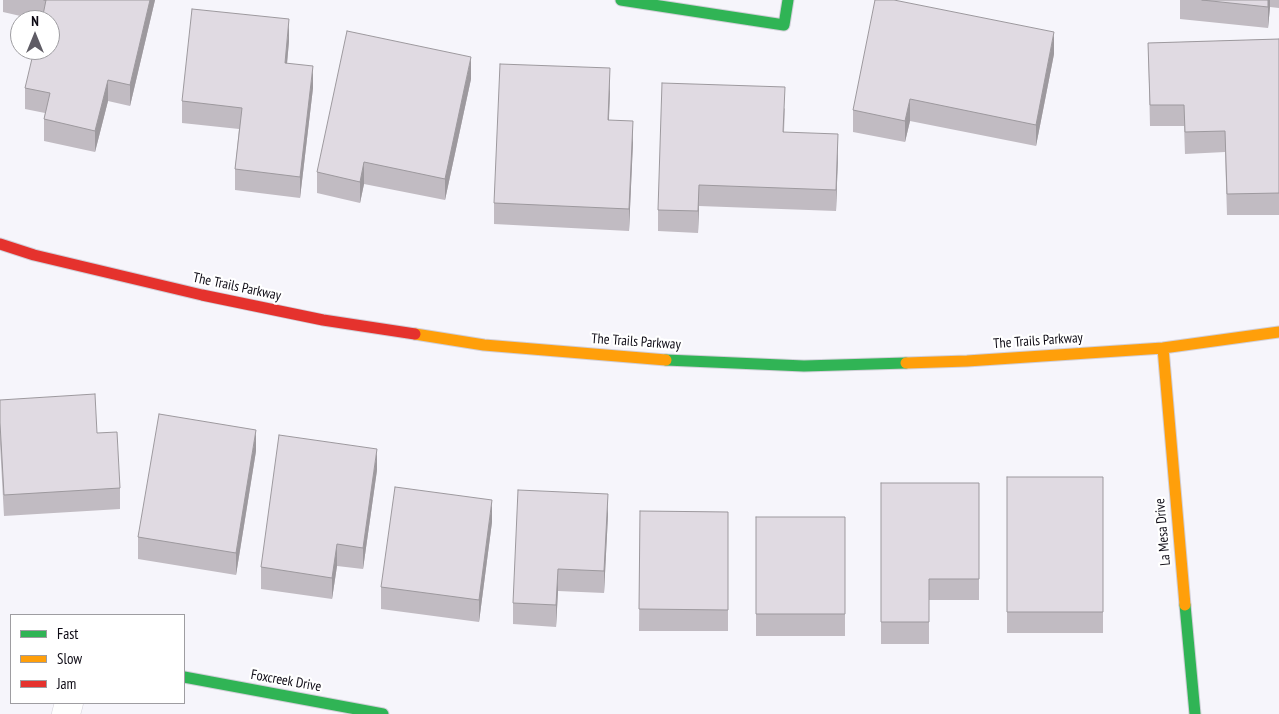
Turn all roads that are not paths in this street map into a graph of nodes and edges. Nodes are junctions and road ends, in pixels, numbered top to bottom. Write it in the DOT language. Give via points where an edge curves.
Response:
graph roads {
  1 [pos="620,0"];
  2 [pos="788,0"];
  3 [pos="0,244"];
  4 [pos="1279,332"];
  5 [pos="1163,348"];
  6 [pos="185,677"];
  7 [pos="383,714"];
  8 [pos="1195,714"];
  1 -- 2 [label="street" via="784,25"];
  3 -- 5 [label="street, The Trails Parkway" via="202,295 314,318 484,345 669,360 804,366 966,361"];
  4 -- 5 [label="street, The Trails Parkway"];
  5 -- 8 [label="street, La Mesa Drive"];
  6 -- 7 [label="street, Foxcreek Drive"];
}
